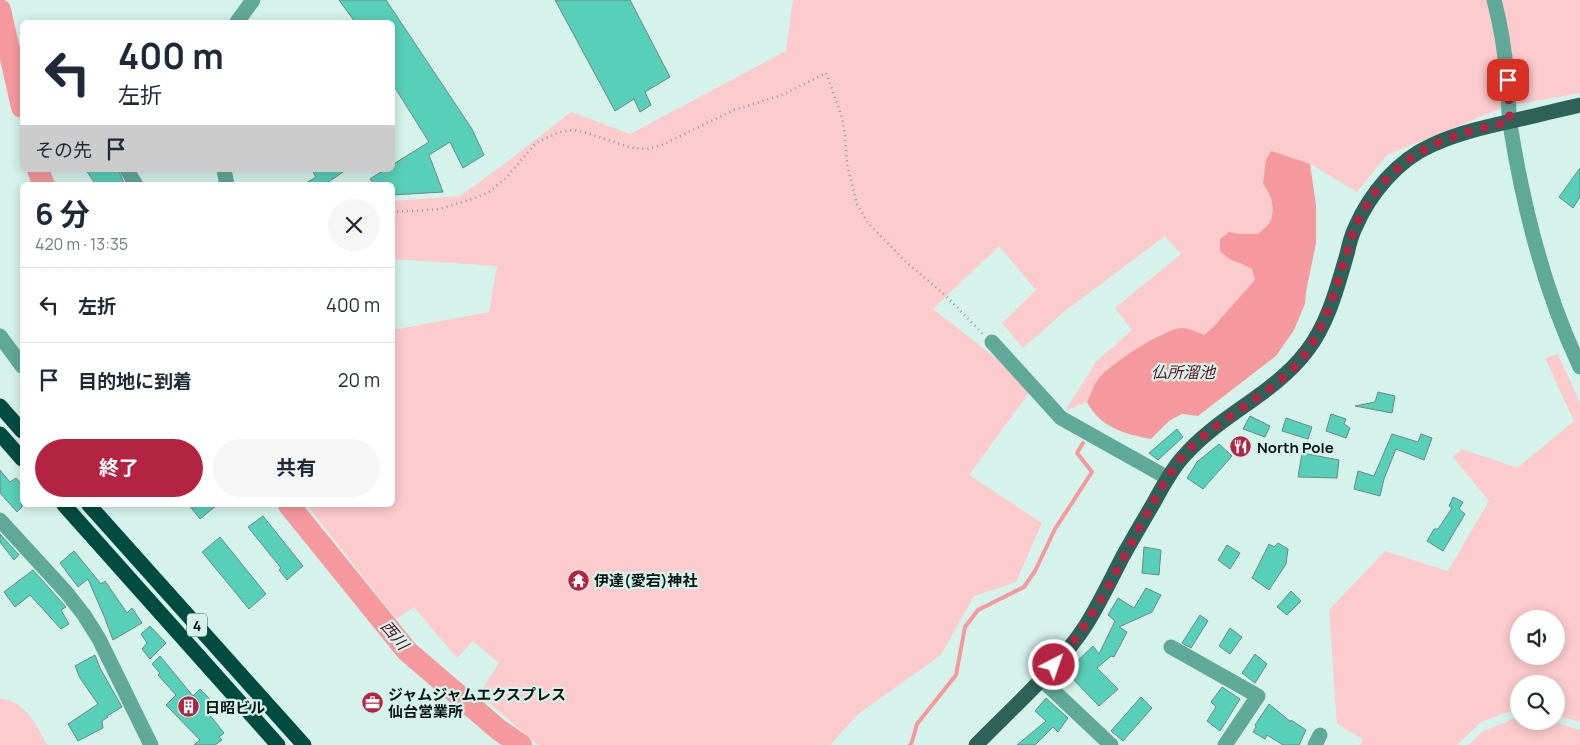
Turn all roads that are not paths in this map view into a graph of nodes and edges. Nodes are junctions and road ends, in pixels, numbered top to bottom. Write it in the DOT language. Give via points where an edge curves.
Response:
graph roads {
  1 [pos="253,0"];
  2 [pos="1494,0"];
  3 [pos="237,20"];
  4 [pos="1580,105"];
  5 [pos="1510,122"];
  6 [pos="0,336"];
  7 [pos="992,342"];
  8 [pos="20,363"];
  9 [pos="1580,367"];
  10 [pos="0,406"];
  11 [pos="20,429"];
  12 [pos="0,434"];
  13 [pos="20,457"];
  14 [pos="1168,478"];
  15 [pos="66,507"];
  16 [pos="91,507"];
  17 [pos="0,520"];
  18 [pos="1171,647"];
  19 [pos="1041,679"];
  20 [pos="151,745"];
  21 [pos="278,745"];
  22 [pos="304,745"];
  23 [pos="976,745"];
  24 [pos="1111,745"];
  25 [pos="1225,745"];
  1 -- 3 [label="street"];
  2 -- 5 [label="street" via="1504,49"];
  4 -- 5 [label="main road"];
  5 -- 9 [label="street" via="1541,261 1558,316"];
  5 -- 14 [label="main road" via="1478,128 1431,145 1384,180 1354,228 1331,305 1307,351 1271,387 1198,442"];
  6 -- 8 [label="street"];
  7 -- 14 [label="street" via="1061,418"];
  10 -- 11 [label="highway"];
  12 -- 13 [label="highway"];
  14 -- 19 [label="main road" via="1084,629"];
  15 -- 21 [label="highway, 4"];
  16 -- 22 [label="highway, 4"];
  17 -- 20 [label="street" via="84,615"];
  18 -- 25 [label="street" via="1258,696"];
  19 -- 23 [label="main road"];
  19 -- 24 [label="street"];
}
